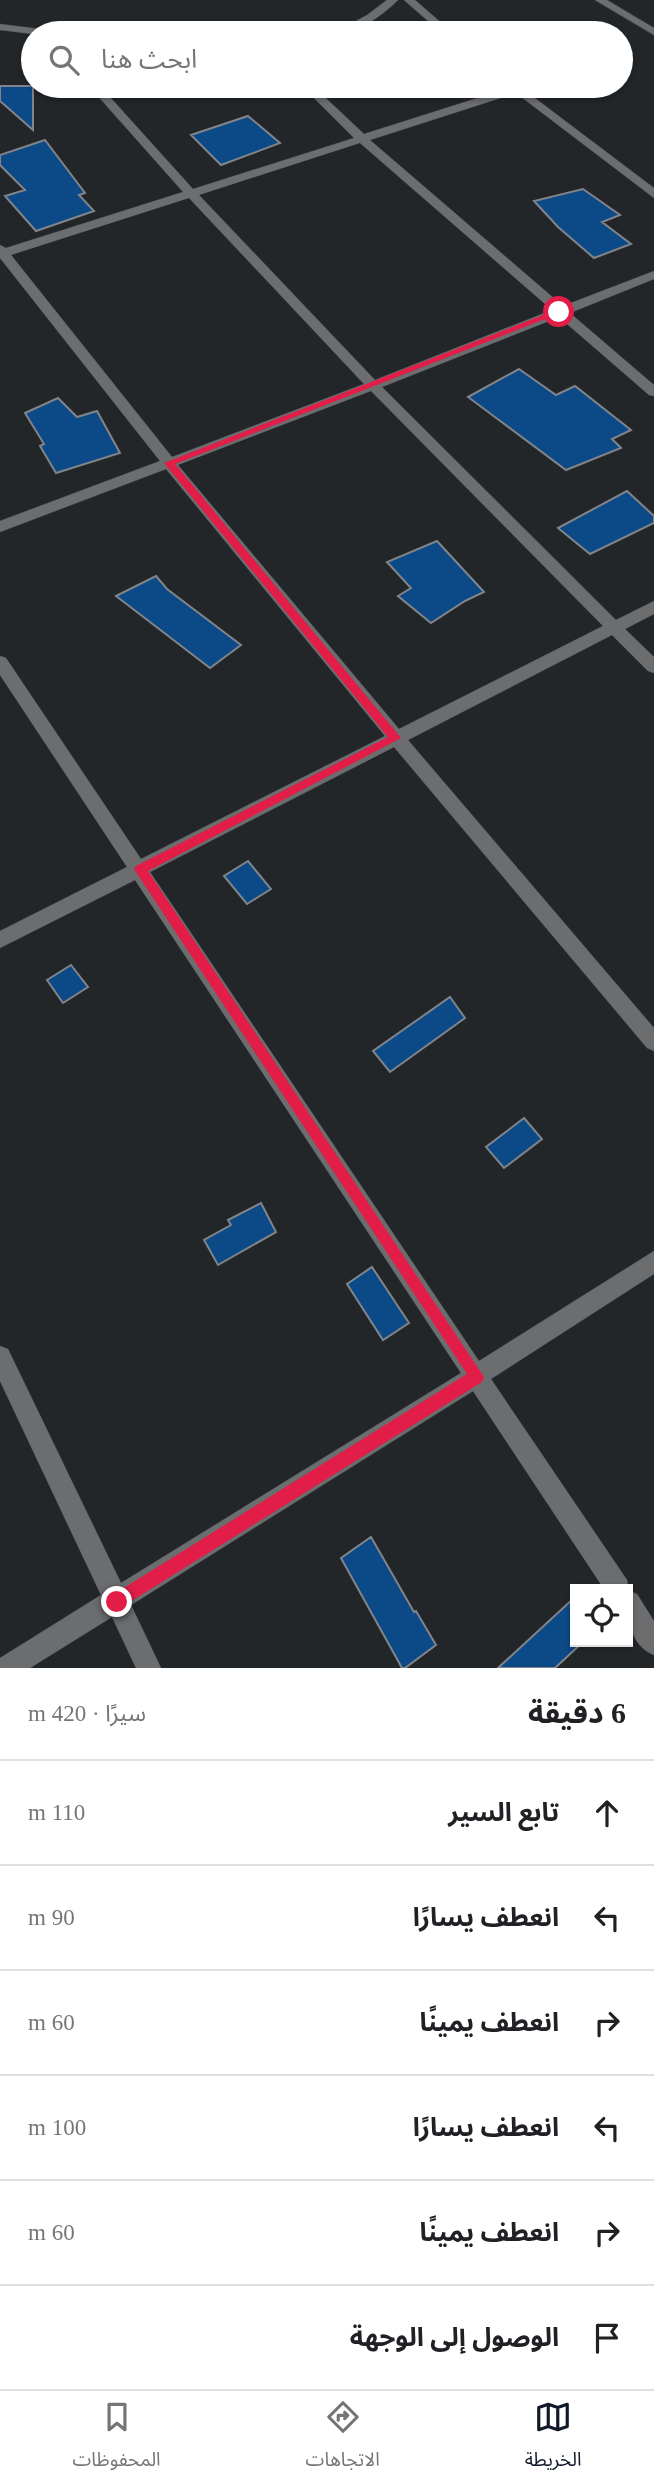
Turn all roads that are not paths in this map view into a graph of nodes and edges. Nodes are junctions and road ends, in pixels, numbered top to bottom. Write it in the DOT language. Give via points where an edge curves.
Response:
graph roads {
  1 [pos="393,0"];
  2 [pos="409,0"];
  3 [pos="600,0"];
  4 [pos="364,21"];
  5 [pos="434,21"];
  6 [pos="0,27"];
  7 [pos="21,30"];
  8 [pos="654,32"];
  9 [pos="105,98"];
  10 [pos="319,98"];
  11 [pos="486,98"];
  12 [pos="529,98"];
  13 [pos="362,139"];
  14 [pos="190,193"];
  15 [pos="654,194"];
  16 [pos="1,252"];
  17 [pos="654,275"];
  18 [pos="559,312"];
  19 [pos="373,385"];
  20 [pos="654,392"];
  21 [pos="169,463"];
  22 [pos="0,527"];
  23 [pos="654,607"];
  24 [pos="613,627"];
  25 [pos="0,662"];
  26 [pos="654,667"];
  27 [pos="396,738"];
  28 [pos="140,869"];
  29 [pos="0,940"];
  30 [pos="654,1042"];
  31 [pos="654,1262"];
  32 [pos="0,1357"];
  33 [pos="477,1377"];
  34 [pos="615,1584"];
  35 [pos="117,1602"];
  36 [pos="633,1611"];
  37 [pos="654,1643"];
  38 [pos="7,1668"];
  39 [pos="149,1668"];
  1 -- 4 [label="street"];
  2 -- 5 [label="street"];
  3 -- 8 [label="street"];
  6 -- 7 [label="street"];
  9 -- 14 [label="street"];
  10 -- 13 [label="street"];
  11 -- 13 [label="street"];
  12 -- 15 [label="street"];
  13 -- 14 [label="street"];
  13 -- 18 [label="street"];
  14 -- 16 [label="street"];
  14 -- 19 [label="street"];
  16 -- 21 [label="street"];
  17 -- 18 [label="street"];
  18 -- 19 [label="street"];
  18 -- 20 [label="street"];
  19 -- 21 [label="street"];
  19 -- 24 [label="street"];
  21 -- 22 [label="street"];
  21 -- 27 [label="street"];
  23 -- 24 [label="street"];
  24 -- 26 [label="street"];
  24 -- 27 [label="street"];
  25 -- 28 [label="street"];
  27 -- 28 [label="street"];
  27 -- 30 [label="street"];
  28 -- 29 [label="street"];
  28 -- 33 [label="street"];
  31 -- 33 [label="street"];
  32 -- 35 [label="street"];
  33 -- 34 [label="street"];
  33 -- 35 [label="street"];
  35 -- 38 [label="street"];
  35 -- 39 [label="street"];
  36 -- 37 [label="street"];
}
